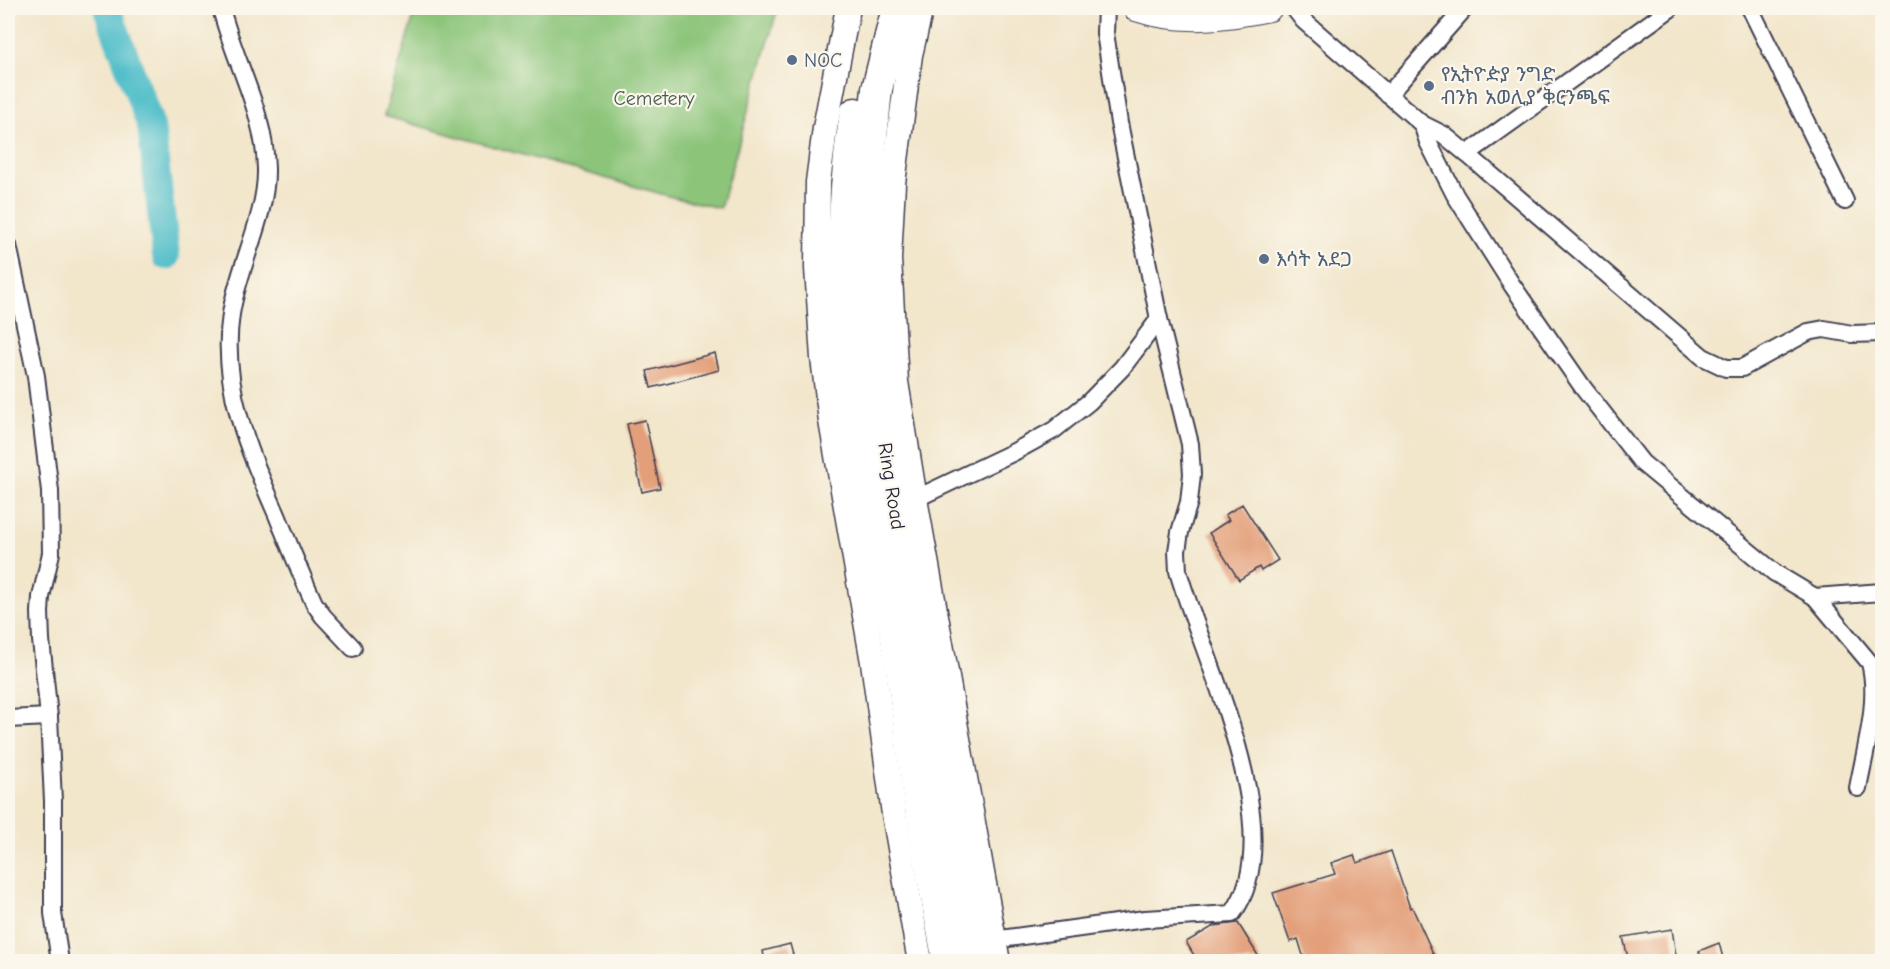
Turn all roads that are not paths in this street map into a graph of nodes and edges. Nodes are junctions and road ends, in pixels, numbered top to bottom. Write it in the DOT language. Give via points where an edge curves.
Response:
graph roads {
  1 [pos="221,8"];
  2 [pos="848,8"];
  3 [pos="876,8"];
  4 [pos="897,8"];
  5 [pos="921,8"];
  6 [pos="1106,8"];
  7 [pos="1136,8"];
  8 [pos="1269,8"];
  9 [pos="1294,8"];
  10 [pos="1465,8"];
  11 [pos="1671,8"];
  12 [pos="1750,8"];
  13 [pos="1388,95"];
  14 [pos="1422,124"];
  15 [pos="1467,154"];
  16 [pos="1845,201"];
  17 [pos="8,245"];
  18 [pos="10,275"];
  19 [pos="1159,319"];
  20 [pos="1882,333"];
  21 [pos="915,499"];
  22 [pos="1882,592"];
  23 [pos="1815,597"];
  24 [pos="353,648"];
  25 [pos="50,717"];
  26 [pos="8,719"];
  27 [pos="1858,788"];
  28 [pos="996,951"];
  29 [pos="60,962"];
  30 [pos="920,962"];
  31 [pos="948,962"];
  32 [pos="974,962"];
  1 -- 24 [label="street" via="250,90 266,168 265,188 230,316 235,404 260,477 314,603"];
  2 -- 30 [label="main road" via="818,182 817,268 823,358"];
  3 -- 31 [label="highway, Ring Road" via="861,72 846,171 845,317 861,445"];
  4 -- 32 [label="highway, Ring Road" via="877,89 868,175 866,268 870,341 932,736"];
  5 -- 21 [label="main road" via="901,116 889,259 896,382"];
  6 -- 19 [label="street" via="1110,73"];
  7 -- 8 [label="main road" via="1189,17"];
  9 -- 13 [label="street"];
  10 -- 13 [label="street"];
  11 -- 15 [label="street"];
  12 -- 16 [label="street"];
  13 -- 14 [label="street"];
  14 -- 15 [label="street" via="1444,135"];
  14 -- 23 [label="street" via="1455,195 1512,285 1642,464 1775,573"];
  15 -- 20 [label="street" via="1703,357 1726,368 1742,368 1816,330"];
  17 -- 18 [label="street"];
  18 -- 25 [label="street" via="36,376 50,491 51,553 40,612"];
  19 -- 21 [label="street" via="1122,368 1054,430"];
  19 -- 28 [label="street" via="1190,444 1191,483 1177,551 1178,571 1228,715 1249,797 1254,849 1250,874 1240,904 1232,914 1145,919"];
  21 -- 28 [label="main road"];
  22 -- 23 [label="street"];
  23 -- 27 [label="street" via="1870,663 1873,676"];
  25 -- 26 [label="street"];
  25 -- 29 [label="street" via="53,913"];
}
